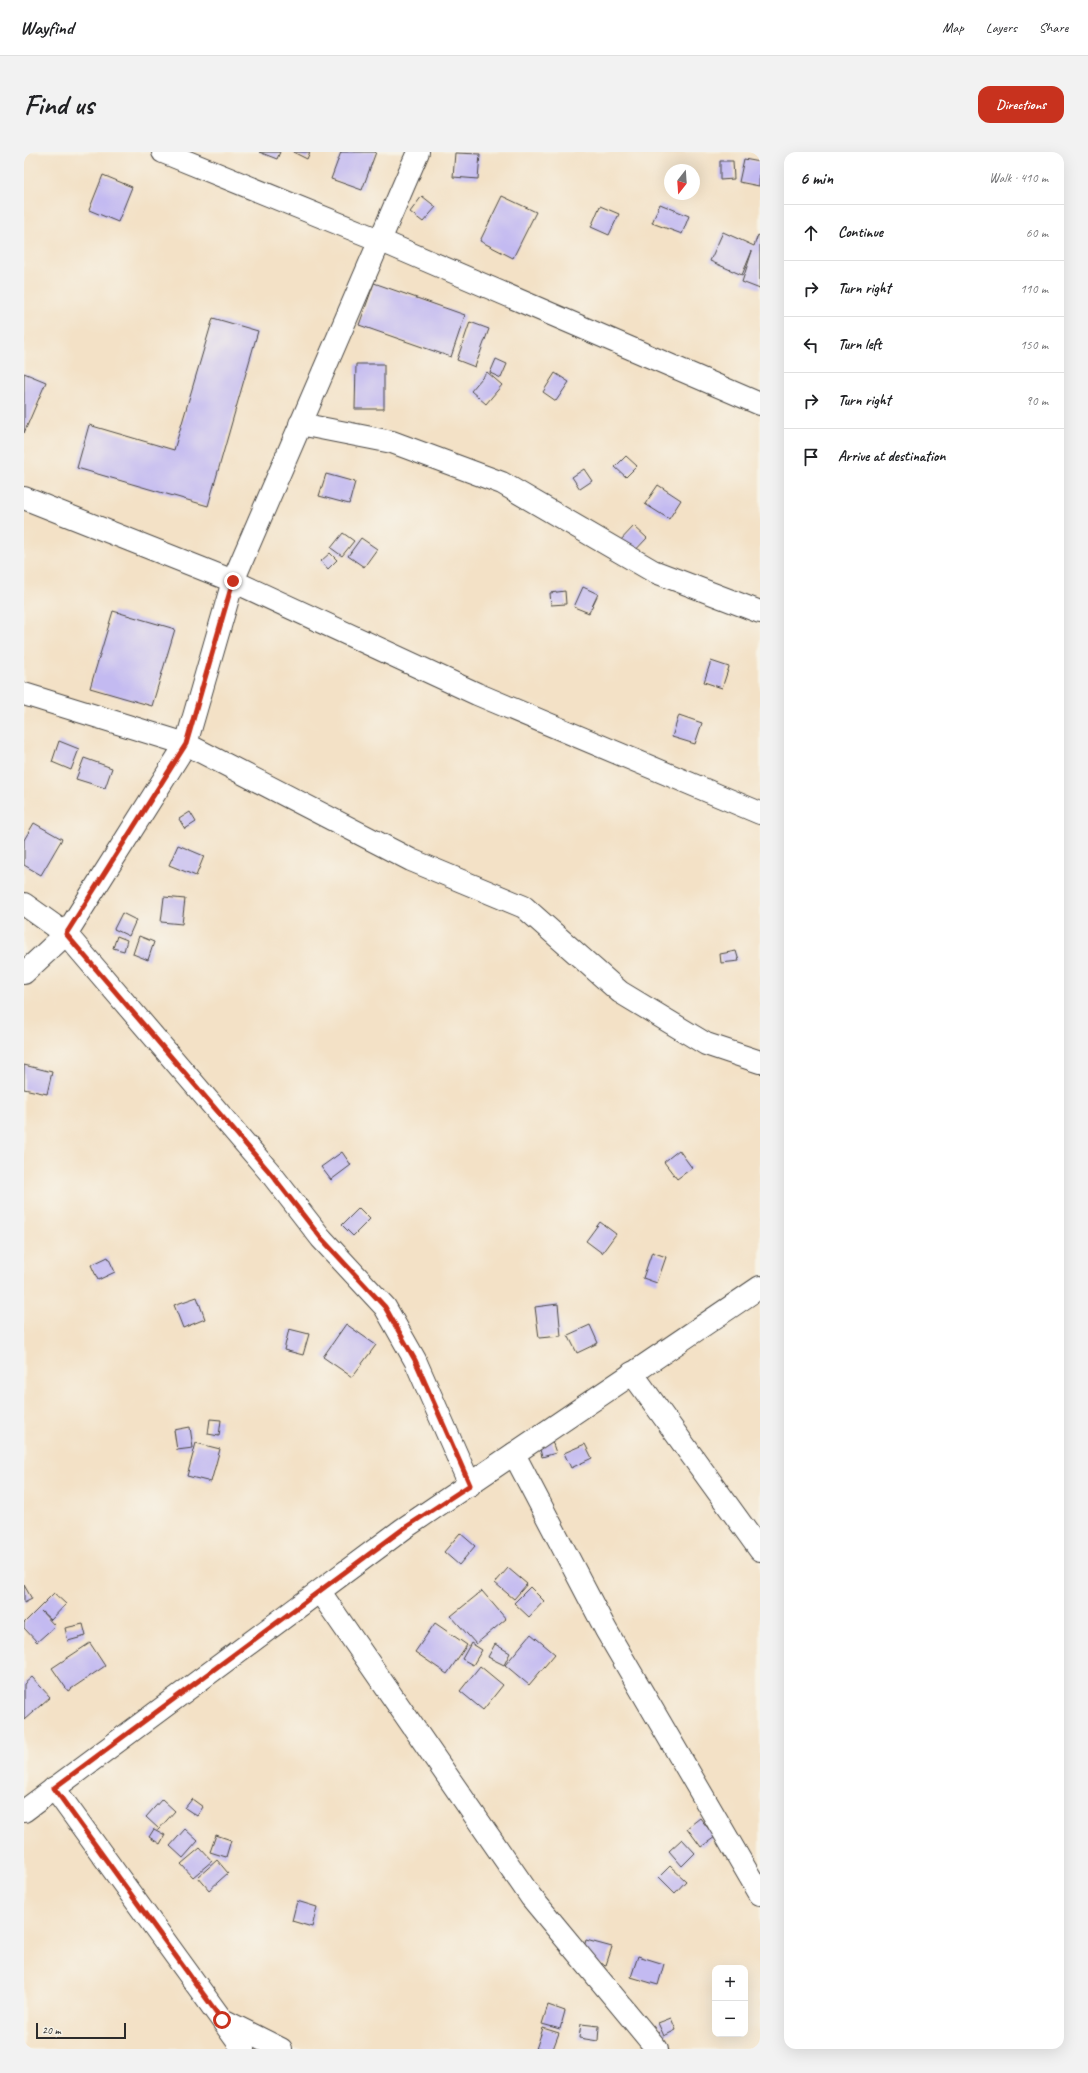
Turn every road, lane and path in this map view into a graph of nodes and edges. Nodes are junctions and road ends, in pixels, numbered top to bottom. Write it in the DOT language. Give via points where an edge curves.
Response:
graph roads {
  1 [pos="163,152"];
  2 [pos="418,152"];
  3 [pos="379,240"];
  4 [pos="760,404"];
  5 [pos="300,424"];
  6 [pos="24,498"];
  7 [pos="233,581"];
  8 [pos="760,612"];
  9 [pos="24,694"];
  10 [pos="186,744"];
  11 [pos="760,813"];
  12 [pos="24,904"];
  13 [pos="66,934"];
  14 [pos="24,973"];
  15 [pos="760,1062"];
  16 [pos="760,1287"];
  17 [pos="632,1373"];
  18 [pos="514,1454"];
  19 [pos="470,1485"];
  20 [pos="760,1550"];
  21 [pos="320,1592"];
  22 [pos="54,1788"];
  23 [pos="26,1804"];
  24 [pos="760,1894"];
  25 [pos="222,2020"];
  26 [pos="243,2049"];
  27 [pos="281,2049"];
  28 [pos="657,2049"];
  1 -- 3 [label="street"];
  2 -- 3 [label="street"];
  3 -- 4 [label="street"];
  3 -- 5 [label="street"];
  5 -- 7 [label="street"];
  5 -- 8 [label="street" via="392,442 502,483 653,571"];
  6 -- 7 [label="street"];
  7 -- 10 [label="street"];
  7 -- 11 [label="street" via="477,694"];
  9 -- 10 [label="street"];
  10 -- 13 [label="street"];
  10 -- 15 [label="street" via="411,860 524,907 620,992 706,1044"];
  12 -- 13 [label="street"];
  13 -- 14 [label="street"];
  13 -- 19 [label="street" via="267,1169 321,1238 385,1307 415,1360"];
  16 -- 17 [label="street"];
  17 -- 18 [label="street"];
  17 -- 20 [label="street"];
  18 -- 19 [label="street"];
  18 -- 24 [label="street" via="606,1630"];
  19 -- 21 [label="street" via="403,1529"];
  21 -- 22 [label="street"];
  21 -- 28 [label="street" via="531,1897"];
  22 -- 23 [label="street"];
  22 -- 25 [label="street"];
  25 -- 26 [label="street"];
  25 -- 27 [label="street"];
}
